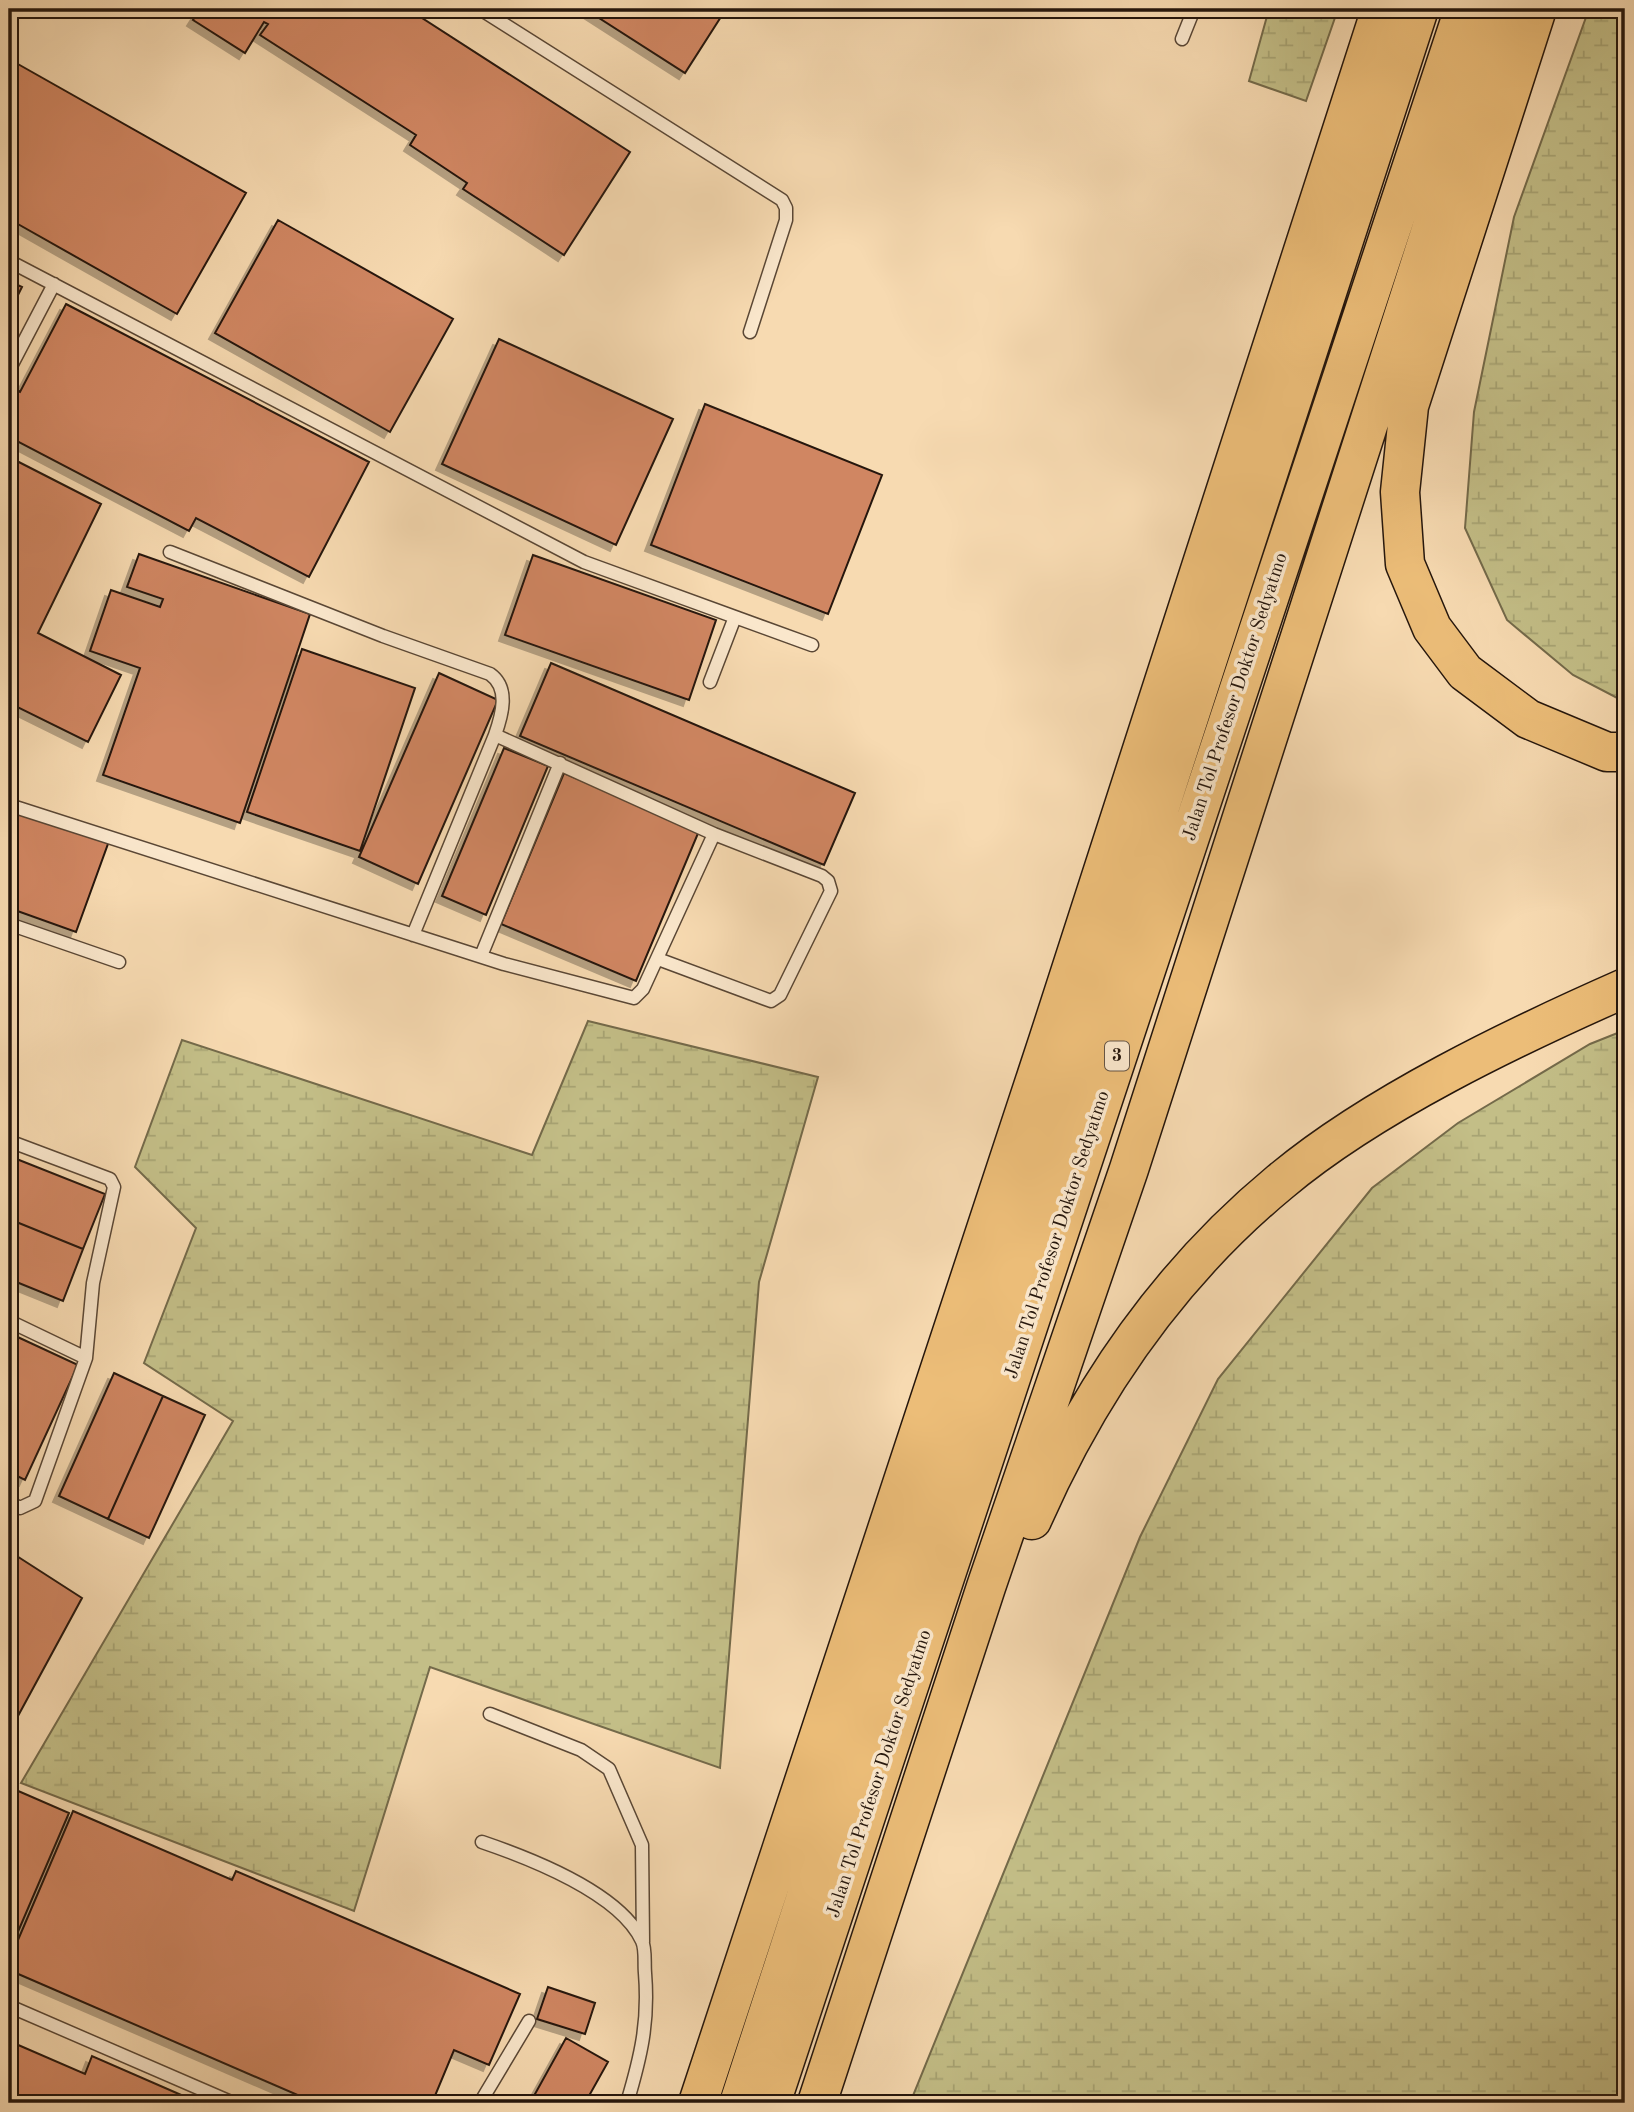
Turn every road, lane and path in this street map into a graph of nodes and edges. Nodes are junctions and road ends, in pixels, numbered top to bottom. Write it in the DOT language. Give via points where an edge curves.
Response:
graph roads {
  1 [pos="480,9"];
  2 [pos="1194,9"];
  3 [pos="1381,9"];
  4 [pos="1419,9"];
  5 [pos="1464,9"];
  6 [pos="1502,9"];
  7 [pos="1537,9"];
  8 [pos="1182,39"];
  9 [pos="9,261"];
  10 [pos="54,285"];
  11 [pos="750,332"];
  12 [pos="9,370"];
  13 [pos="170,552"];
  14 [pos="735,617"];
  15 [pos="812,645"];
  16 [pos="710,682"];
  17 [pos="495,735"];
  18 [pos="1625,752"];
  19 [pos="560,764"];
  20 [pos="9,805"];
  21 [pos="714,834"];
  22 [pos="9,925"];
  23 [pos="413,935"];
  24 [pos="481,957"];
  25 [pos="658,959"];
  26 [pos="119,962"];
  27 [pos="1625,988"];
  28 [pos="9,1141"];
  29 [pos="9,1321"];
  30 [pos="86,1358"];
  31 [pos="9,1502"];
  32 [pos="490,1714"];
  33 [pos="482,1842"];
  34 [pos="643,1942"];
  35 [pos="9,2006"];
  36 [pos="529,2021"];
  37 [pos="214,2099"];
  38 [pos="233,2103"];
  39 [pos="480,2103"];
  40 [pos="627,2103"];
  41 [pos="698,2103"];
  42 [pos="739,2103"];
  43 [pos="771,2103"];
  44 [pos="817,2103"];
  45 [pos="824,2103"];
  1 -- 11 [label="lane" via="782,200 786,220"];
  2 -- 8 [label="lane"];
  3 -- 41 [label="highway"];
  4 -- 42 [label="highway, Jalan Tol Profesor Doktor Sedyatmo / 3"];
  5 -- 43 [label="highway, Jalan Tol Profesor Doktor Sedyatmo / 3"];
  6 -- 44 [label="highway" via="1129,1169"];
  7 -- 18 [label="highway" via="1409,406 1400,492 1405,564 1432,628 1465,672 1528,719 1607,752"];
  9 -- 10 [label="lane"];
  10 -- 12 [label="lane"];
  10 -- 14 [label="lane" via="584,562"];
  13 -- 17 [label="lane" via="490,674 504,692"];
  14 -- 15 [label="lane"];
  14 -- 16 [label="lane"];
  17 -- 19 [label="lane"];
  17 -- 23 [label="lane"];
  19 -- 21 [label="lane"];
  19 -- 24 [label="lane"];
  20 -- 23 [label="lane"];
  21 -- 25 [label="lane"];
  21 -- 25 [label="lane" via="822,876 831,891 780,995 771,1001"];
  22 -- 26 [label="lane"];
  23 -- 24 [label="lane"];
  24 -- 25 [label="lane" via="634,998"];
  27 -- 45 [label="highway" via="1423,1089 1310,1160 1226,1229 1126,1349 1087,1408 1019,1550"];
  28 -- 30 [label="lane" via="110,1179 114,1187 93,1283"];
  29 -- 30 [label="lane"];
  30 -- 31 [label="lane" via="35,1501 20,1508"];
  32 -- 34 [label="lane" via="581,1750 609,1769 642,1845"];
  33 -- 34 [label="lane" via="568,1879 623,1914"];
  34 -- 40 [label="lane" via="648,2001 645,2040"];
  35 -- 37 [label="lane"];
  36 -- 39 [label="lane"];
  37 -- 38 [label="lane"];
}
